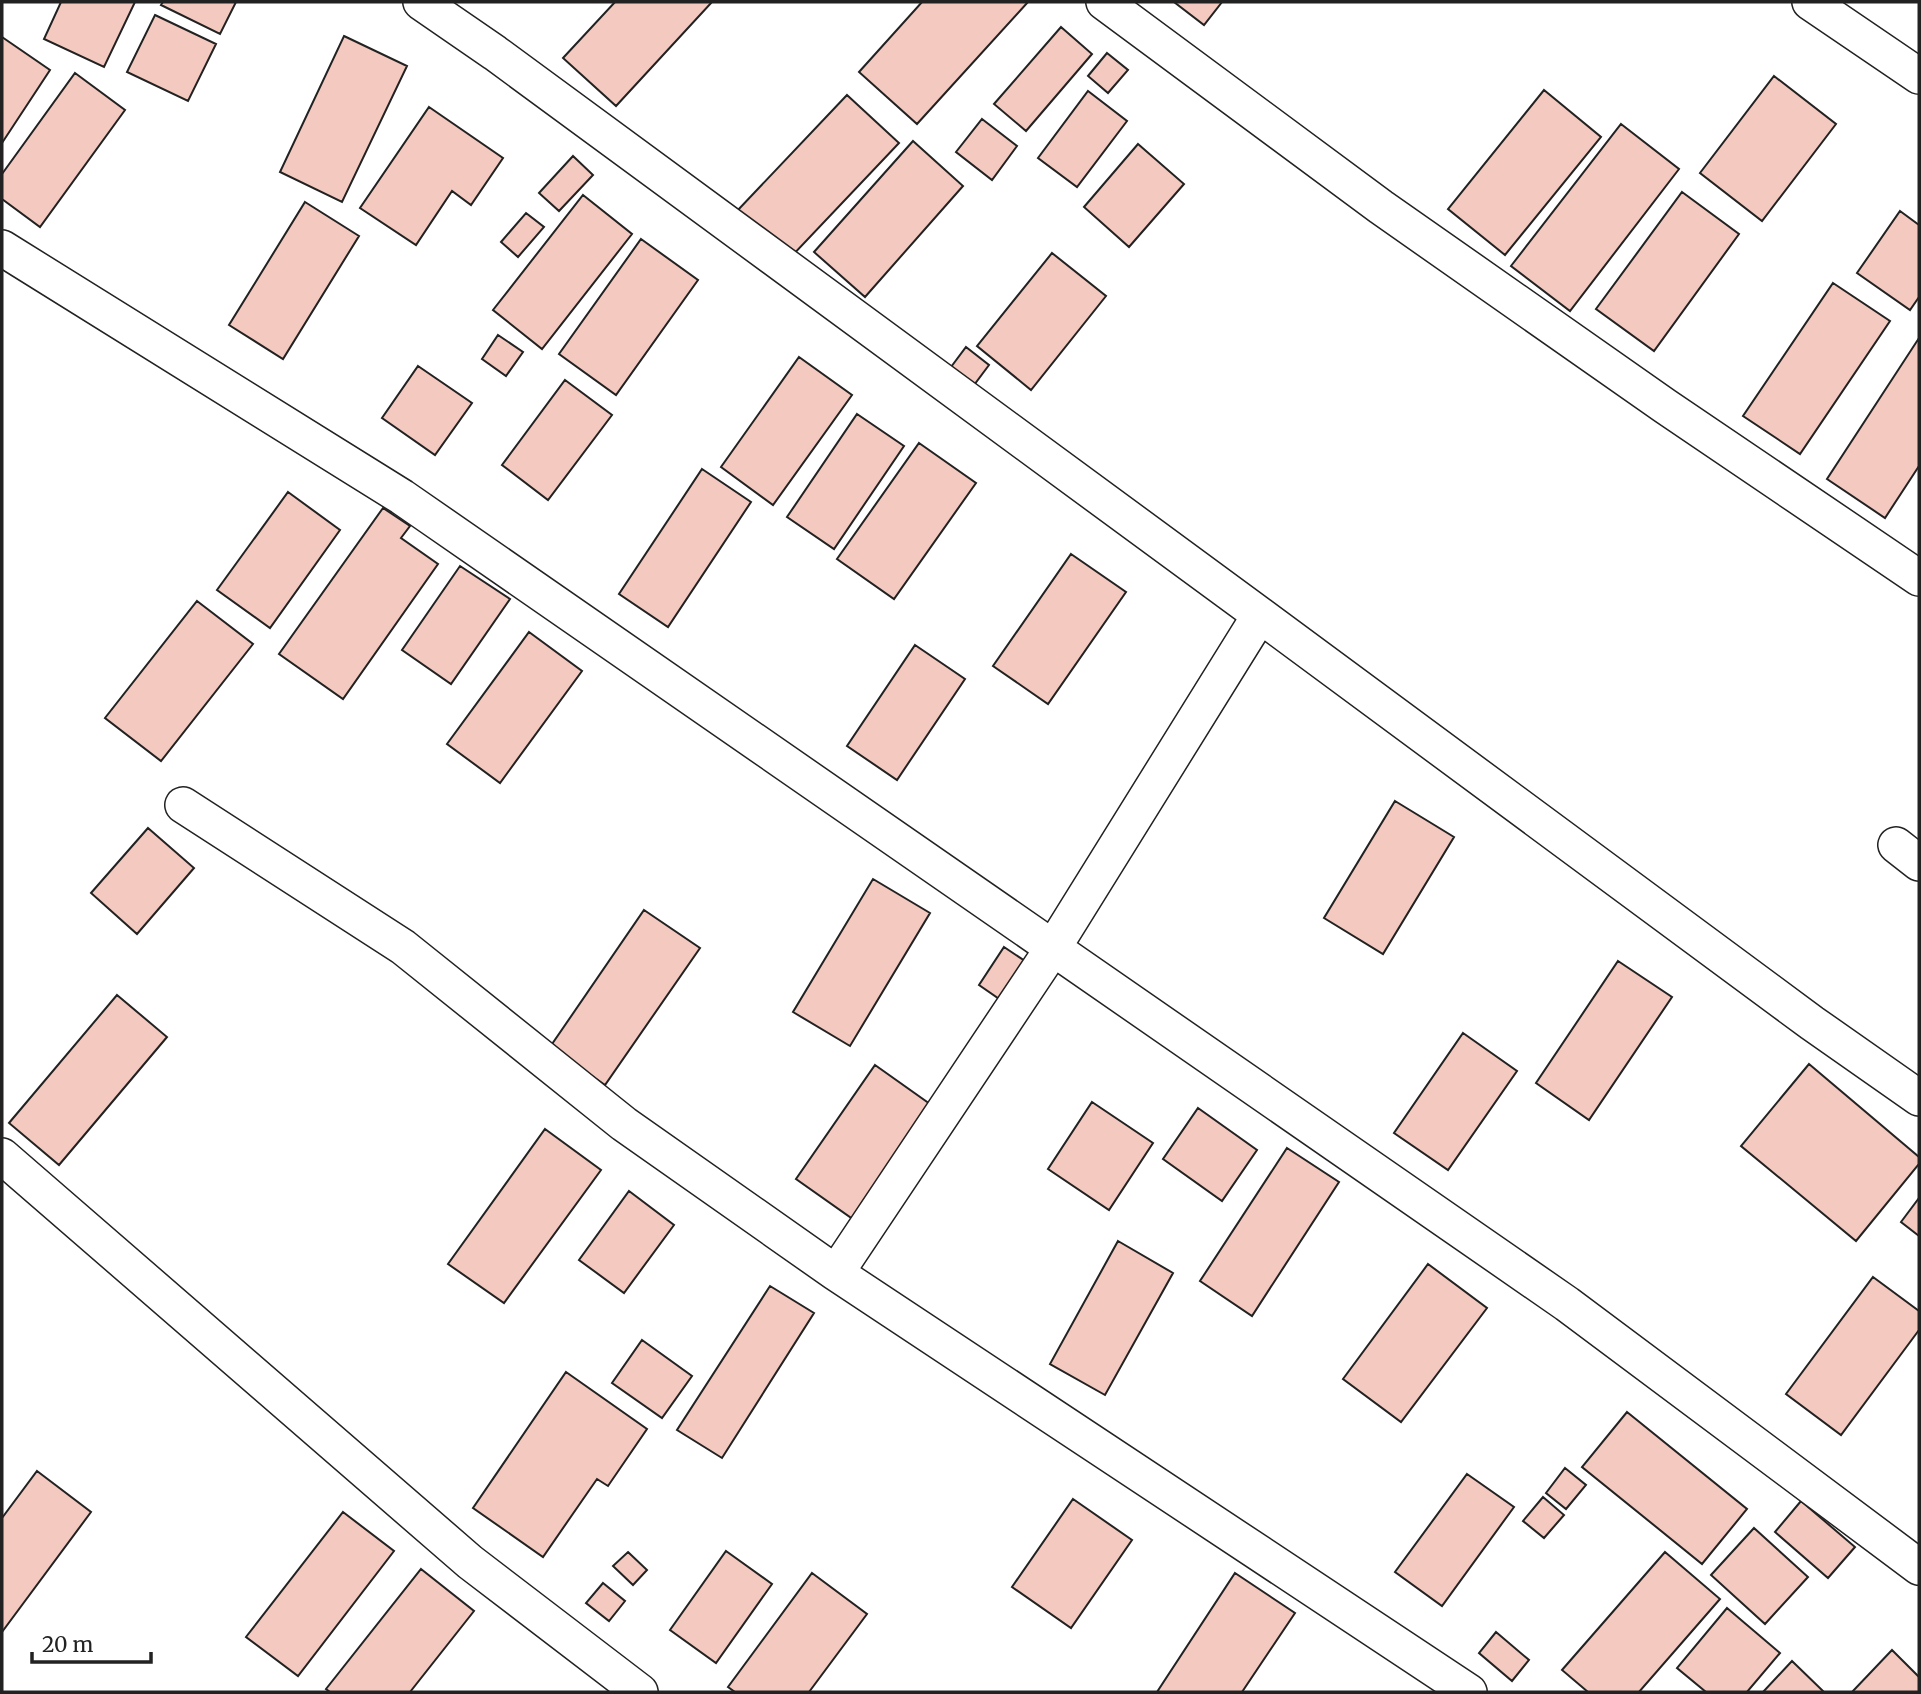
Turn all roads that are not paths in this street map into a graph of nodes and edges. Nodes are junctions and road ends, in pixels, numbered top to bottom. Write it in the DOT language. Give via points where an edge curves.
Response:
graph roads {
  1 [pos="421,2"];
  2 [pos="1104,2"];
  3 [pos="1810,2"];
  4 [pos="1919,76"];
  5 [pos="2,248"];
  6 [pos="1919,578"];
  7 [pos="1260,615"];
  8 [pos="183,805"];
  9 [pos="1053,948"];
  10 [pos="1919,1098"];
  11 [pos="2,1156"];
  12 [pos="836,1273"];
  13 [pos="1919,1567"];
  14 [pos="640,1692"];
  15 [pos="1469,1692"];
  1 -- 7 [label="street"];
  2 -- 6 [label="street" via="1381,207"];
  3 -- 4 [label="street"];
  5 -- 9 [label="street" via="402,497"];
  7 -- 9 [label="street"];
  7 -- 10 [label="street"];
  8 -- 12 [label="street" via="402,947 624,1124"];
  9 -- 12 [label="street"];
  9 -- 13 [label="street" via="1567,1304"];
  11 -- 14 [label="street" via="470,1562"];
  12 -- 15 [label="street"];
}
